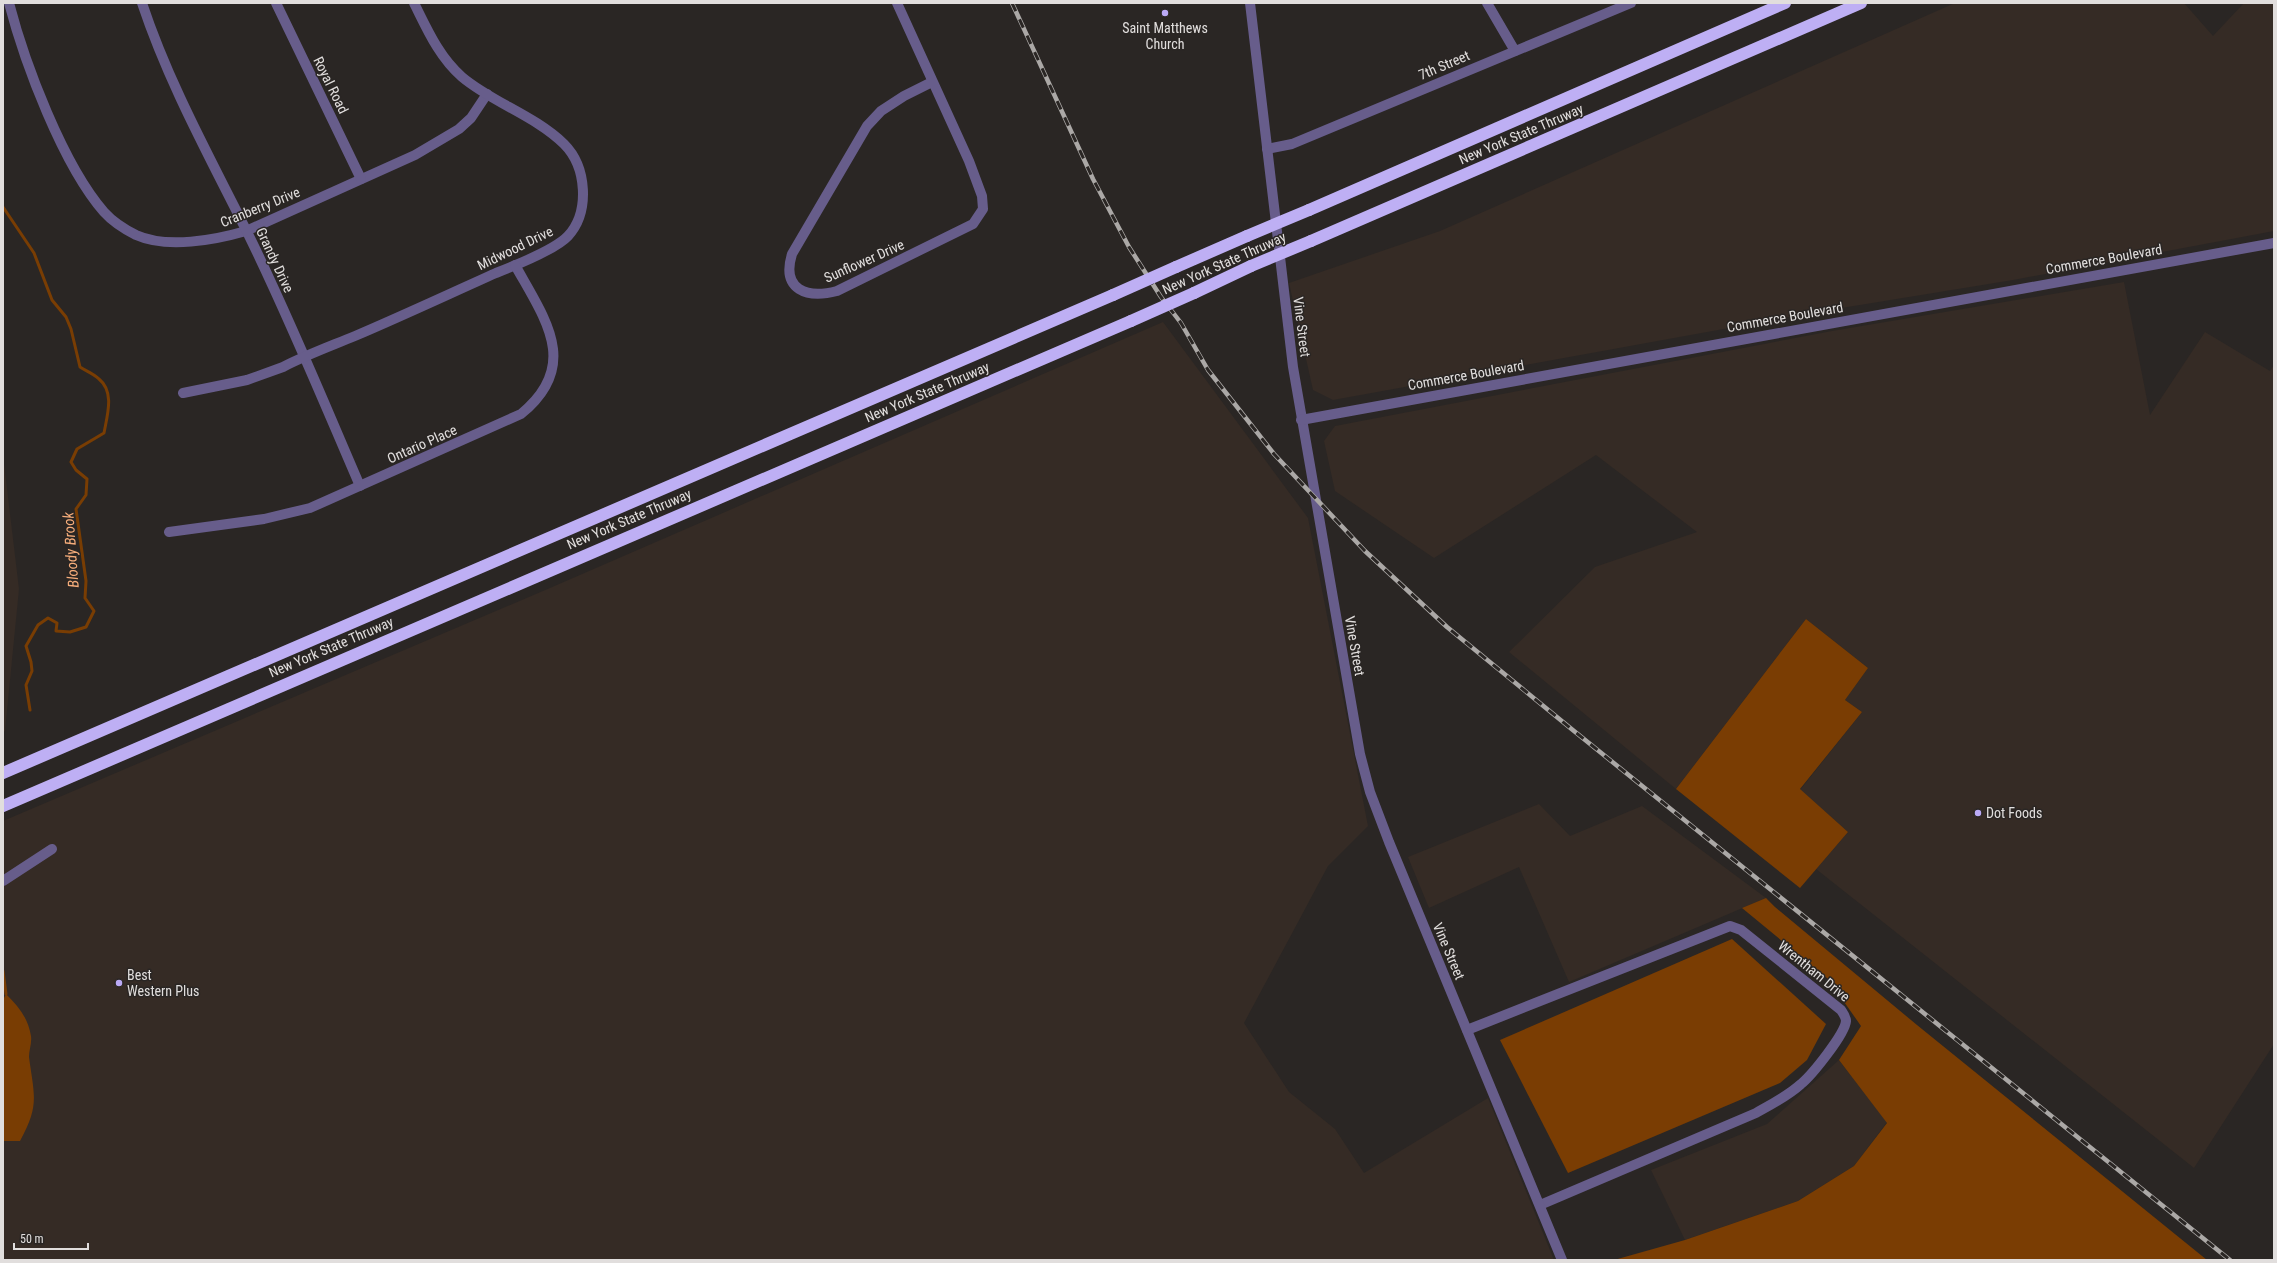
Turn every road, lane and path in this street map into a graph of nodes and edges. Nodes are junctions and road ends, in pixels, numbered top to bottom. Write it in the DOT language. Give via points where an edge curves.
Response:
graph roads {
  1 [pos="9,3"];
  2 [pos="142,3"];
  3 [pos="276,3"];
  4 [pos="414,3"];
  5 [pos="897,3"];
  6 [pos="1250,3"];
  7 [pos="1487,3"];
  8 [pos="1631,3"];
  9 [pos="1785,3"];
  10 [pos="1861,3"];
  11 [pos="1515,51"];
  12 [pos="932,82"];
  13 [pos="487,94"];
  14 [pos="1267,149"];
  15 [pos="361,179"];
  16 [pos="246,231"];
  17 [pos="2274,243"];
  18 [pos="515,265"];
  19 [pos="304,356"];
  20 [pos="183,393"];
  21 [pos="1301,420"];
  22 [pos="360,486"];
  23 [pos="169,532"];
  24 [pos="3,773"];
  25 [pos="3,806"];
  26 [pos="52,849"];
  27 [pos="3,881"];
  28 [pos="1467,1030"];
  29 [pos="1540,1205"];
  30 [pos="1562,1260"];
  1 -- 16 [label="street, Cranberry Drive" via="34,79 57,133 82,183 105,212 119,225 137,235 157,240 187,242 218,239"];
  2 -- 16 [label="street, Grandy Drive" via="167,70 198,138"];
  3 -- 15 [label="street, Royal Road"];
  4 -- 13 [label="street, Midwood Drive" via="445,59 461,76"];
  5 -- 12 [label="street, Sunflower Drive"];
  6 -- 14 [label="street, Vine Street"];
  7 -- 11 [label="street"];
  8 -- 11 [label="street, 7th Street"];
  9 -- 24 [label="highway, New York State Thruway, bridge"];
  10 -- 25 [label="highway, New York State Thruway, bridge" via="1251,266 1131,321"];
  11 -- 14 [label="street, 7th Street" via="1292,144"];
  12 -- 12 [label="street, Sunflower Drive" via="969,161 982,196 983,210 978,219 949,237 837,291 811,295 798,289 790,275 792,254 854,144 880,111"];
  13 -- 15 [label="street, Cranberry Drive" via="471,118 459,129 415,155"];
  13 -- 18 [label="street, Midwood Drive" via="543,126 565,145 578,166 584,188 576,226 568,237"];
  14 -- 21 [label="street, Vine Street"];
  15 -- 16 [label="street, Cranberry Drive"];
  16 -- 19 [label="street, Grandy Drive"];
  17 -- 21 [label="street, Commerce Boulevard"];
  18 -- 19 [label="street, Midwood Drive"];
  18 -- 22 [label="street, Ontario Place" via="539,308 553,342 554,361 548,383 533,405 509,421"];
  19 -- 20 [label="street, Midwood Drive" via="247,380"];
  19 -- 22 [label="street, Grandy Drive"];
  21 -- 28 [label="street, Vine Street" via="1360,754 1370,792"];
  22 -- 23 [label="street, Ontario Place" via="310,508 264,519"];
  26 -- 27 [label="street"];
  28 -- 29 [label="street, Vine Street"];
  28 -- 29 [label="street, Wrentham Drive" via="1730,926 1741,930 1844,1014 1846,1021 1838,1037 1808,1078 1783,1098 1756,1113"];
  29 -- 30 [label="street, Vine Street"];
}
